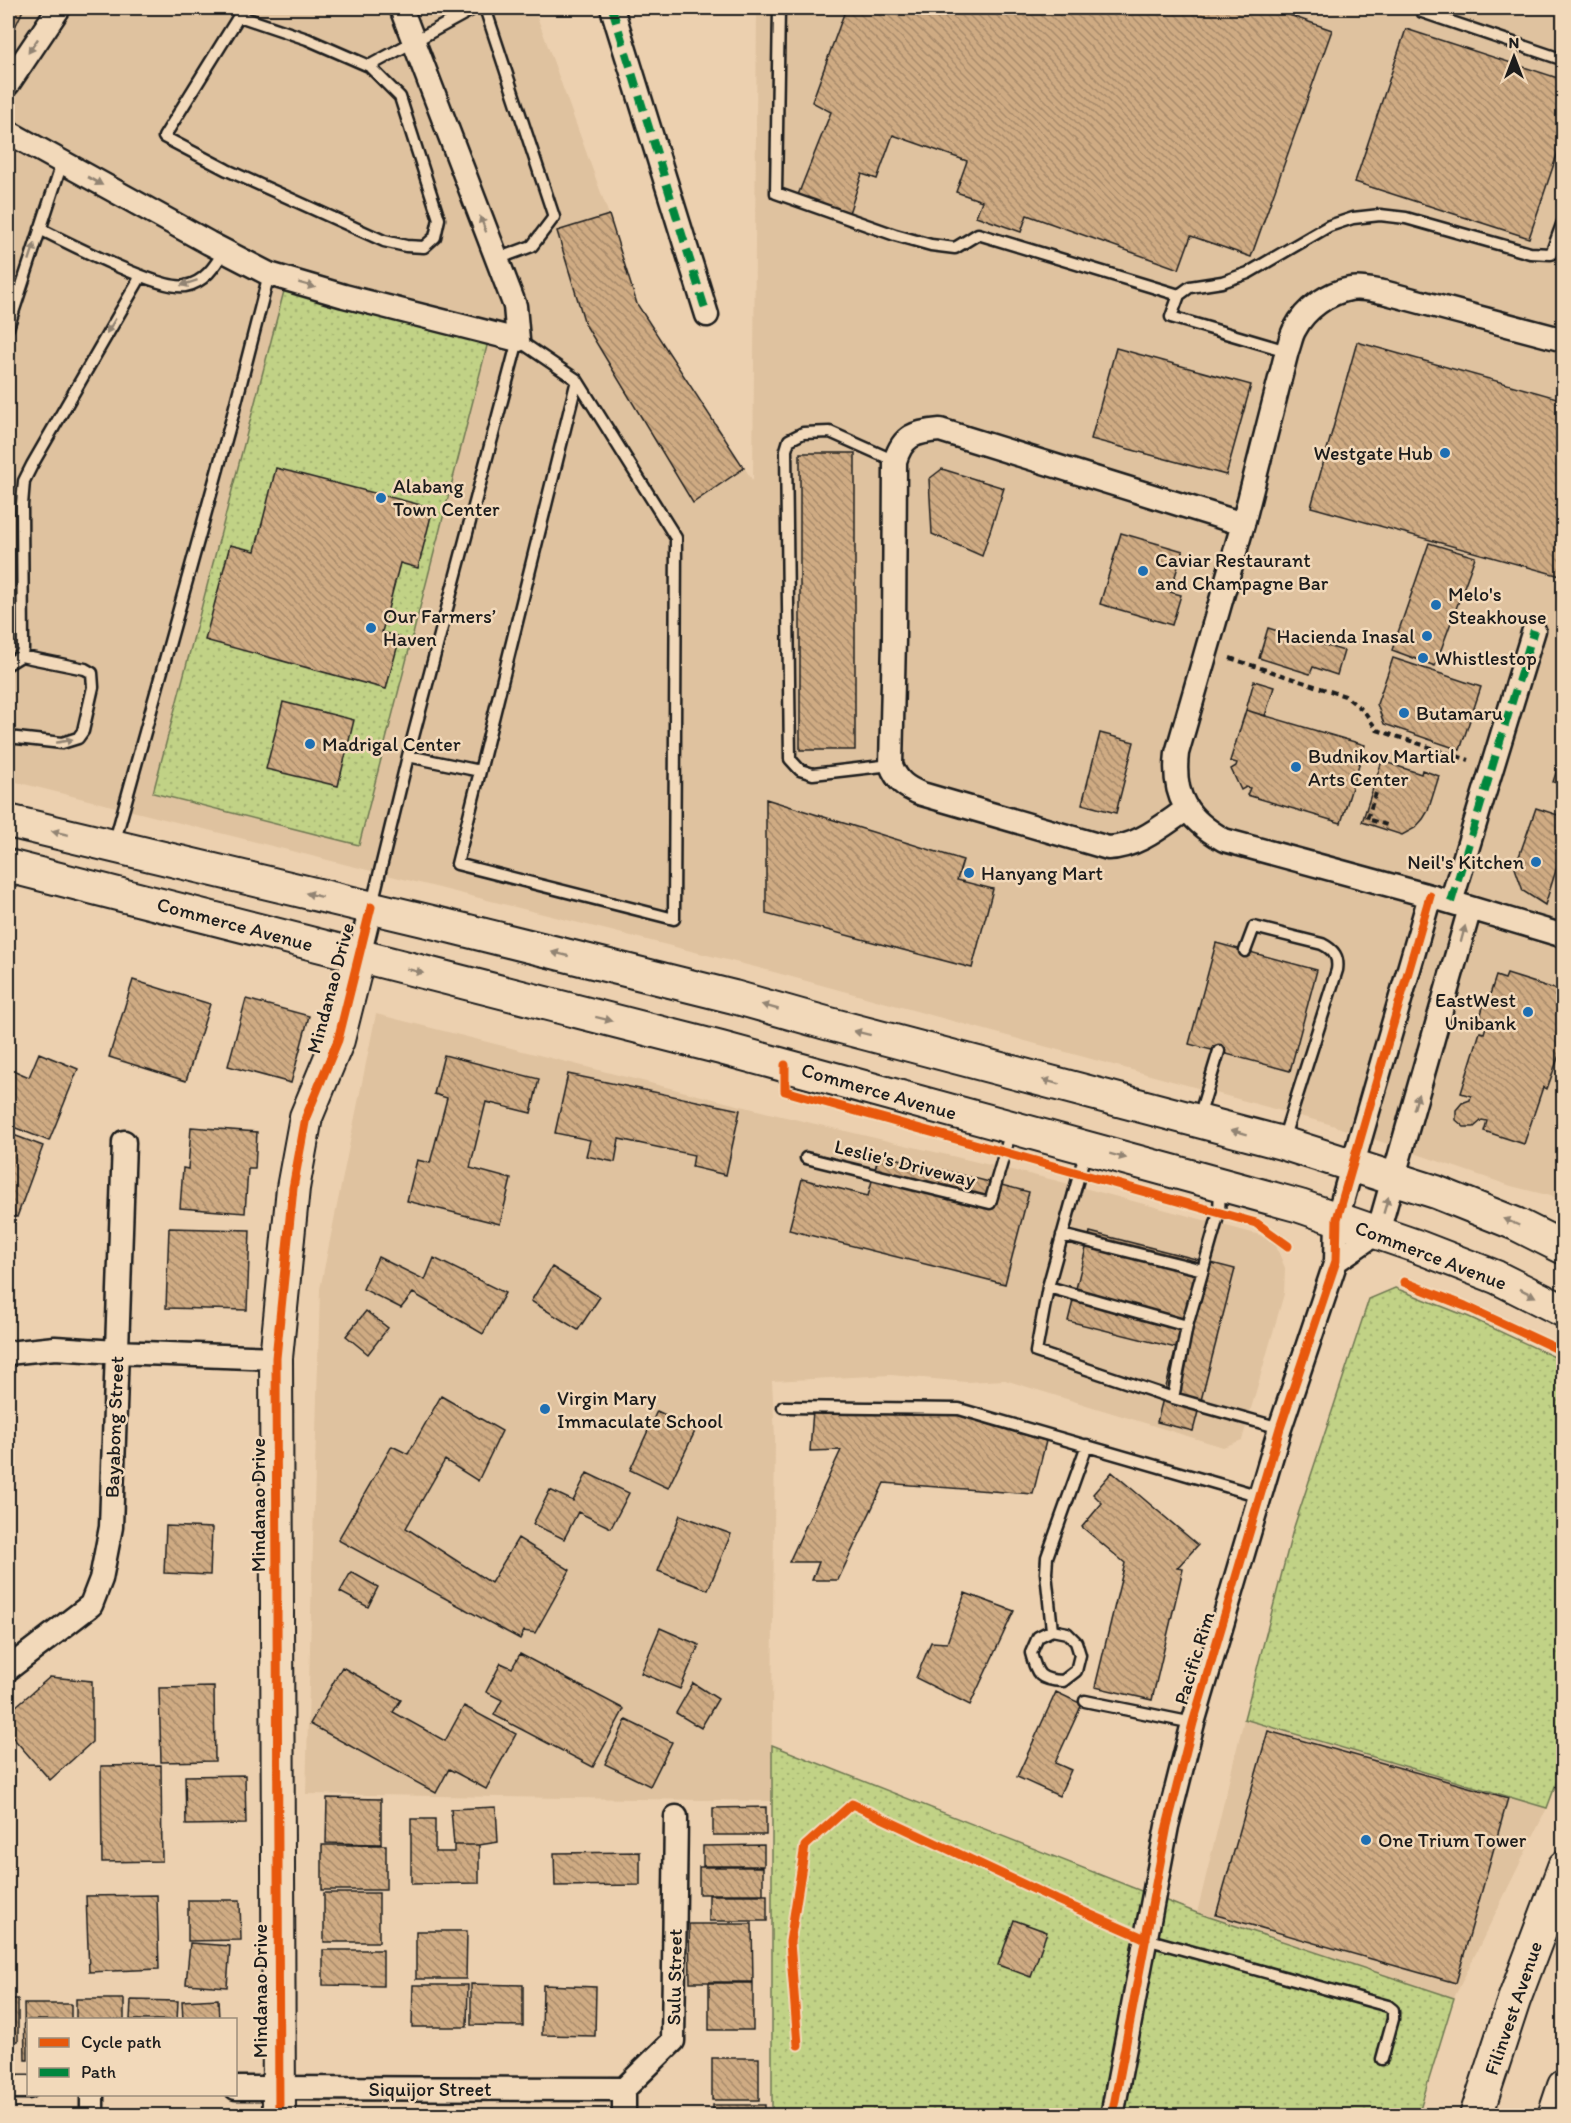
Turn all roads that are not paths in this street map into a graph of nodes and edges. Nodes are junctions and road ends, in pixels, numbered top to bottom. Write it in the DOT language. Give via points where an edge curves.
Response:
graph roads {
  1 [pos="59,8"];
  2 [pos="401,8"];
  3 [pos="475,8"];
  4 [pos="485,8"];
  5 [pos="612,8"];
  6 [pos="779,8"];
  7 [pos="1423,8"];
  8 [pos="413,41"];
  9 [pos="1563,60"];
  10 [pos="369,66"];
  11 [pos="8,84"];
  12 [pos="8,132"];
  13 [pos="62,163"];
  14 [pos="1563,219"];
  15 [pos="40,230"];
  16 [pos="224,251"];
  17 [pos="497,259"];
  18 [pos="269,274"];
  19 [pos="141,276"];
  20 [pos="1179,296"];
  21 [pos="707,315"];
  22 [pos="8,328"];
  23 [pos="518,340"];
  24 [pos="1563,340"];
  25 [pos="1287,351"];
  26 [pos="578,380"];
  27 [pos="895,461"];
  28 [pos="1243,524"];
  29 [pos="1534,630"];
  30 [pos="21,656"];
  31 [pos="8,664"];
  32 [pos="8,737"];
  33 [pos="408,756"];
  34 [pos="891,765"];
  35 [pos="480,771"];
  36 [pos="1187,809"];
  37 [pos="8,821"];
  38 [pos="113,846"];
  39 [pos="8,866"];
  40 [pos="1450,902"];
  41 [pos="371,907"];
  42 [pos="1563,936"];
  43 [pos="1245,951"];
  44 [pos="359,956"];
  45 [pos="826,1023"];
  46 [pos="1219,1051"];
  47 [pos="818,1074"];
  48 [pos="1198,1121"];
  49 [pos="1011,1128"];
  50 [pos="123,1142"];
  51 [pos="1282,1143"];
  52 [pos="1086,1147"];
  53 [pos="806,1158"];
  54 [pos="1354,1165"];
  55 [pos="1394,1178"];
  56 [pos="1221,1184"];
  57 [pos="1337,1219"];
  58 [pos="1378,1232"];
  59 [pos="1062,1235"];
  60 [pos="1563,1248"];
  61 [pos="1336,1261"];
  62 [pos="1203,1270"];
  63 [pos="1048,1287"];
  64 [pos="1563,1311"];
  65 [pos="1187,1326"];
  66 [pos="117,1352"];
  67 [pos="8,1353"];
  68 [pos="276,1358"];
  69 [pos="1173,1398"];
  70 [pos="783,1407"];
  71 [pos="1280,1428"];
  72 [pos="1087,1445"];
  73 [pos="1260,1496"];
  74 [pos="1052,1630"];
  75 [pos="8,1670"];
  76 [pos="1085,1701"];
  77 [pos="1193,1723"];
  78 [pos="676,1817"];
  79 [pos="1563,1868"];
  80 [pos="1146,1939"];
  81 [pos="1382,2059"];
  82 [pos="1563,2086"];
  83 [pos="27,2087"];
  84 [pos="8,2088"];
  85 [pos="237,2088"];
  86 [pos="624,2089"];
  87 [pos="92,2096"];
  88 [pos="279,2102"];
  89 [pos="92,2115"];
  90 [pos="624,2115"];
  91 [pos="1112,2115"];
  92 [pos="1476,2115"];
  93 [pos="1554,2115"];
  1 -- 11 [label="street, one-way"];
  2 -- 8 [label="street"];
  3 -- 8 [label="lane"];
  4 -- 17 [label="lane" via="554,217 532,246"];
  5 -- 21 [label="street"];
  6 -- 20 [label="lane" via="776,193 931,245 955,248 978,234"];
  7 -- 9 [label="lane" via="1422,12"];
  8 -- 10 [label="lane"];
  17 -- 8 [label="street, one-way"];
  10 -- 10 [label="lane" via="239,16 164,136 227,170 384,241 424,247 435,237 439,219 400,97"];
  12 -- 13 [label="street"];
  13 -- 15 [label="lane"];
  13 -- 16 [label="street, one-way"];
  14 -- 20 [label="lane" via="1551,254 1530,253 1406,218 1353,218 1329,226 1248,273 1190,287"];
  15 -- 19 [label="lane"];
  22 -- 15 [label="lane, one-way"];
  16 -- 18 [label="street"];
  16 -- 19 [label="lane, one-way" via="208,275 195,283 175,287"];
  17 -- 23 [label="street" via="515,306"];
  18 -- 23 [label="street, one-way"];
  18 -- 38 [label="lane"];
  19 -- 30 [label="lane, one-way" via="24,481"];
  20 -- 25 [label="lane" via="1171,317"];
  23 -- 26 [label="lane"];
  23 -- 33 [label="lane"];
  24 -- 25 [label="street" via="1383,292 1351,289 1311,308 1294,330"];
  25 -- 28 [label="street"];
  26 -- 35 [label="lane"];
  26 -- 35 [label="lane" via="676,538 674,919 457,864"];
  27 -- 28 [label="street" via="899,447 909,437 940,430"];
  27 -- 34 [label="street"];
  27 -- 34 [label="lane" via="830,432 803,433 789,440 786,450 790,759 800,770 813,774"];
  28 -- 36 [label="street" via="1178,753 1175,772"];
  29 -- 40 [label="street"];
  30 -- 31 [label="lane"];
  32 -- 30 [label="lane, one-way" via="62,743 78,738 93,687 92,673 86,669"];
  33 -- 35 [label="lane"];
  33 -- 41 [label="lane"];
  34 -- 36 [label="street" via="902,784 912,790 1108,848 1134,843"];
  36 -- 40 [label="street" via="1208,831 1224,840"];
  38 -- 37 [label="main road, one-way"];
  41 -- 38 [label="main road, one-way"];
  39 -- 44 [label="main road, Commerce Avenue"];
  40 -- 42 [label="street"];
  40 -- 54 [label="street, Pacific Rim"];
  55 -- 40 [label="street, one-way"];
  41 -- 44 [label="street, Mindanao Drive"];
  45 -- 41 [label="main road, one-way"];
  43 -- 51 [label="lane" via="1254,927 1322,944 1330,948 1338,962"];
  44 -- 47 [label="main road, Commerce Avenue, one-way"];
  44 -- 68 [label="main road, Mindanao Drive" via="338,1040 306,1117 293,1188"];
  45 -- 47 [label="main road"];
  48 -- 45 [label="main road, one-way"];
  46 -- 48 [label="lane"];
  47 -- 49 [label="main road, Commerce Avenue"];
  51 -- 48 [label="main road, one-way"];
  49 -- 52 [label="main road, Commerce Avenue"];
  49 -- 53 [label="lane, Leslie's Driveway" via="990,1203"];
  50 -- 66 [label="street, Bayabong Street"];
  51 -- 54 [label="main road"];
  52 -- 56 [label="main road, Commerce Avenue, one-way"];
  52 -- 59 [label="lane"];
  54 -- 55 [label="main road"];
  54 -- 57 [label="street, Pacific Rim"];
  58 -- 55 [label="street, one-way"];
  60 -- 55 [label="main road, one-way" via="1516,1224"];
  56 -- 57 [label="main road, Commerce Avenue"];
  56 -- 62 [label="lane" via="1219,1213"];
  57 -- 58 [label="main road, Commerce Avenue"];
  57 -- 61 [label="street, Pacific Rim"];
  58 -- 61 [label="street"];
  58 -- 64 [label="main road, Commerce Avenue, one-way" via="1496,1277"];
  59 -- 62 [label="lane"];
  59 -- 63 [label="lane"];
  61 -- 71 [label="street, Pacific Rim"];
  62 -- 65 [label="lane"];
  63 -- 65 [label="lane"];
  63 -- 69 [label="lane" via="1036,1352"];
  65 -- 69 [label="lane"];
  66 -- 67 [label="street" via="56,1347"];
  66 -- 68 [label="street"];
  66 -- 75 [label="street, Bayabong Street" via="111,1527 101,1579 91,1605"];
  68 -- 88 [label="main road, Mindanao Drive"];
  69 -- 71 [label="lane"];
  70 -- 72 [label="lane" via="959,1409"];
  71 -- 73 [label="street, Pacific Rim"];
  72 -- 73 [label="lane"];
  72 -- 74 [label="lane" via="1047,1557"];
  73 -- 77 [label="street, Pacific Rim"];
  74 -- 74 [label="lane" via="1038,1637 1030,1653 1035,1670 1047,1680 1063,1681 1076,1671 1080,1655 1076,1642 1067,1633"];
  76 -- 77 [label="lane"];
  77 -- 80 [label="street, Pacific Rim" via="1167,1826"];
  78 -- 86 [label="street, Sulu Street" via="673,2041"];
  79 -- 92 [label="main road, Filinvest Avenue"];
  80 -- 81 [label="lane" via="1388,2006 1394,2010 1394,2019"];
  80 -- 91 [label="street, Pacific Rim"];
  82 -- 93 [label="main road"];
  83 -- 84 [label="street"];
  85 -- 88 [label="street, Siquijor Street"];
  86 -- 88 [label="street, Siquijor Street"];
  86 -- 90 [label="street"];
  87 -- 89 [label="street"];
}
